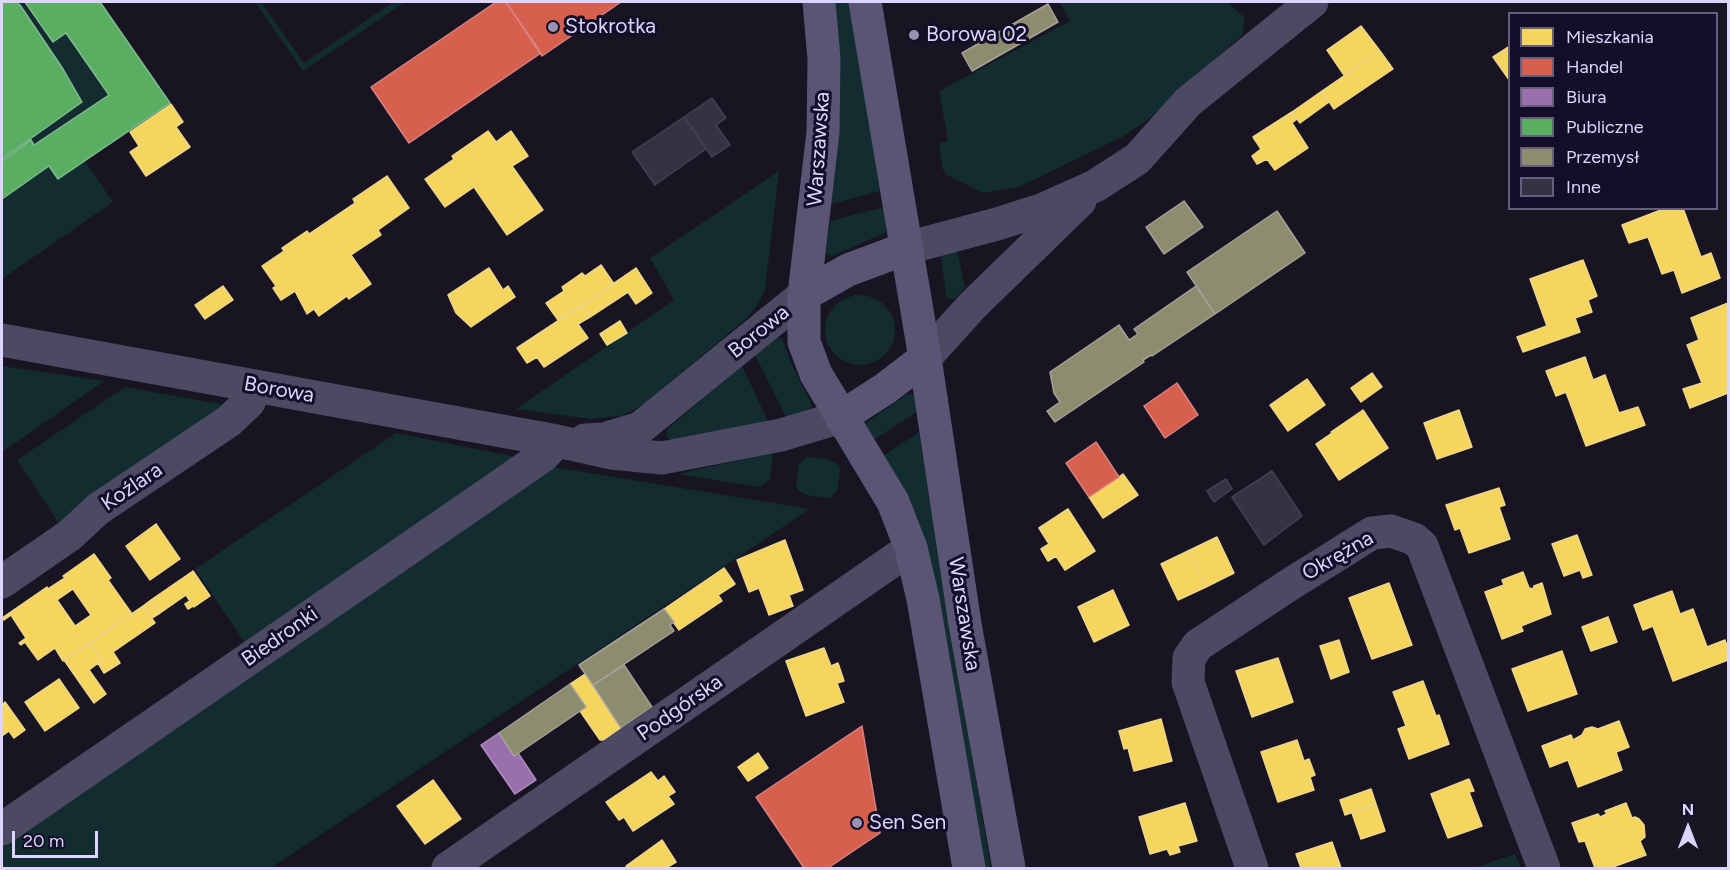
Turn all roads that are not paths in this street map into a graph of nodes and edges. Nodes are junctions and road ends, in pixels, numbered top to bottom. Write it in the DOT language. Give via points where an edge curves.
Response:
graph roads {
  1 [pos="819,2"];
  2 [pos="865,2"];
  3 [pos="1309,2"];
  4 [pos="1095,186"];
  5 [pos="907,248"];
  6 [pos="804,296"];
  7 [pos="2,340"];
  8 [pos="925,358"];
  9 [pos="256,387"];
  10 [pos="841,417"];
  11 [pos="557,441"];
  12 [pos="911,548"];
  13 [pos="2,582"];
  14 [pos="2,829"];
  15 [pos="448,868"];
  16 [pos="969,868"];
  17 [pos="1009,868"];
  18 [pos="1252,868"];
  19 [pos="1544,868"];
  1 -- 6 [label="main road, Warszawska" via="824,59 823,132"];
  2 -- 5 [label="main road"];
  3 -- 4 [label="street" via="1188,102 1137,159"];
  4 -- 5 [label="street" via="1041,210"];
  4 -- 8 [label="street" via="973,305"];
  5 -- 6 [label="main road" via="848,270"];
  5 -- 8 [label="main road, Warszawska"];
  6 -- 10 [label="main road, Warszawska" via="804,342 809,359"];
  6 -- 11 [label="street, Borowa" via="640,428 604,439"];
  7 -- 9 [label="street, Borowa"];
  8 -- 10 [label="main road"];
  8 -- 17 [label="main road, Warszawska" via="965,624"];
  9 -- 11 [label="street, Borowa"];
  9 -- 13 [label="street, Koźlara" via="249,402 229,421 98,509 70,535"];
  10 -- 11 [label="street, Borowa" via="781,435 662,458 612,453"];
  10 -- 12 [label="main road, Warszawska" via="893,502"];
  11 -- 14 [label="street, Biedronki" via="543,456"];
  12 -- 15 [label="street, Podgórska"];
  12 -- 16 [label="main road, Warszawska"];
  18 -- 19 [label="street, Okrężna" via="1188,682 1189,658 1198,645 1298,579 1372,533 1391,531 1422,546"];
}
